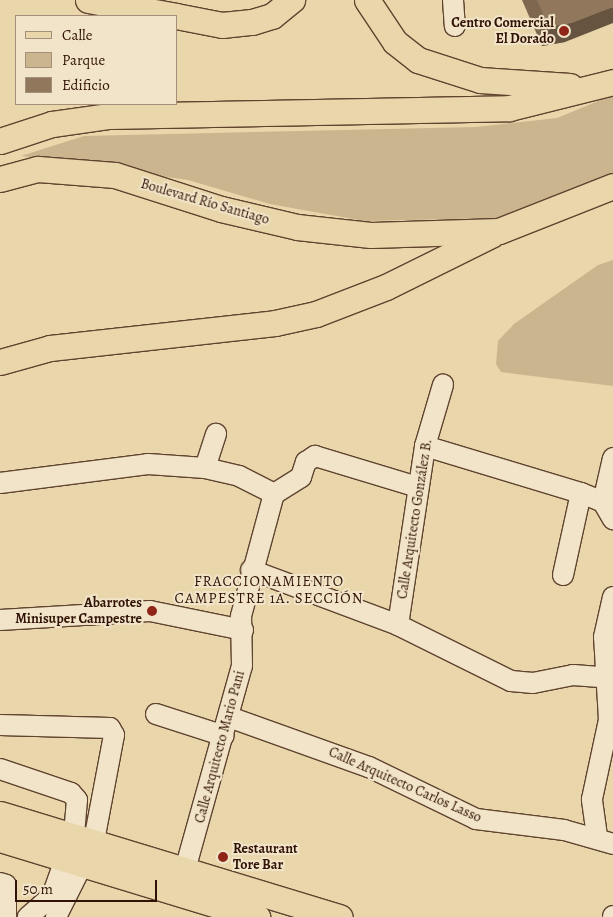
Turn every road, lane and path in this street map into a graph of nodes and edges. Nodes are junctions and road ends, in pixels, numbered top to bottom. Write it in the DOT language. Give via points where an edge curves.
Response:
graph roads {
  1 [pos="88,0"];
  2 [pos="292,0"];
  3 [pos="367,0"];
  4 [pos="453,0"];
  5 [pos="170,15"];
  6 [pos="178,16"];
  7 [pos="455,26"];
  8 [pos="606,85"];
  9 [pos="0,140"];
  10 [pos="0,179"];
  11 [pos="613,186"];
  12 [pos="499,231"];
  13 [pos="0,362"];
  14 [pos="442,385"];
  15 [pos="216,434"];
  16 [pos="425,446"];
  17 [pos="613,458"];
  18 [pos="205,468"];
  19 [pos="0,483"];
  20 [pos="418,487"];
  21 [pos="581,493"];
  22 [pos="274,494"];
  23 [pos="608,510"];
  24 [pos="251,570"];
  25 [pos="564,575"];
  26 [pos="613,597"];
  27 [pos="0,620"];
  28 [pos="398,625"];
  29 [pos="243,630"];
  30 [pos="611,679"];
  31 [pos="156,714"];
  32 [pos="0,725"];
  33 [pos="227,726"];
  34 [pos="0,769"];
  35 [pos="0,814"];
  36 [pos="84,838"];
  37 [pos="0,839"];
  38 [pos="605,840"];
  39 [pos="74,862"];
  40 [pos="186,870"];
  41 [pos="0,883"];
  42 [pos="178,893"];
  43 [pos="6,917"];
  44 [pos="28,917"];
  45 [pos="56,917"];
  46 [pos="257,917"];
  47 [pos="340,917"];
  1 -- 5 [label="main road"];
  2 -- 6 [label="main road" via="272,16 252,22 222,25"];
  3 -- 8 [label="main road" via="395,42 418,60 447,72 480,80"];
  4 -- 7 [label="street"];
  8 -- 9 [label="main road" via="509,108 109,116 52,124"];
  10 -- 12 [label="main road, Boulevard Río Santiago" via="38,170 114,175 230,212 296,227 371,235"];
  11 -- 12 [label="main road, Boulevard Río Santiago"];
  12 -- 13 [label="main road" via="386,287 316,314 275,324 50,348"];
  14 -- 16 [label="street, Calle Arquitecto González B."];
  15 -- 18 [label="street"];
  16 -- 20 [label="street, Calle Arquitecto González B."];
  16 -- 21 [label="street"];
  17 -- 23 [label="street"];
  18 -- 19 [label="street" via="148,464"];
  18 -- 22 [label="street" via="239,476"];
  20 -- 22 [label="street" via="315,456 306,462 301,477"];
  20 -- 28 [label="street, Calle Arquitecto González B."];
  21 -- 23 [label="street"];
  21 -- 25 [label="street"];
  22 -- 24 [label="street, Calle Arquitecto Mario Pani"];
  24 -- 28 [label="street"];
  24 -- 29 [label="street, Calle Arquitecto Mario Pani" via="241,616"];
  26 -- 30 [label="street" via="604,636"];
  27 -- 29 [label="street" via="150,611"];
  28 -- 30 [label="street" via="511,682 533,683 573,675"];
  29 -- 33 [label="street, Calle Arquitecto Mario Pani" via="242,666"];
  30 -- 38 [label="street" via="609,720 592,799"];
  31 -- 33 [label="street, Calle Arquitecto Carlos Lasso"];
  32 -- 36 [label="street" via="110,728 114,735"];
  33 -- 38 [label="street, Calle Arquitecto Carlos Lasso" via="369,767 476,820"];
  33 -- 40 [label="street, Calle Arquitecto Mario Pani"];
  34 -- 36 [label="street" via="71,793 77,800"];
  35 -- 36 [label="main road"];
  36 -- 39 [label="street"];
  36 -- 40 [label="main road"];
  37 -- 39 [label="main road"];
  39 -- 42 [label="main road"];
  39 -- 44 [label="street" via="52,896"];
  39 -- 45 [label="street"];
  40 -- 42 [label="street, Calle Arquitecto Mario Pani"];
  40 -- 47 [label="main road"];
  41 -- 43 [label="street" via="6,885"];
  42 -- 46 [label="main road"];
}
